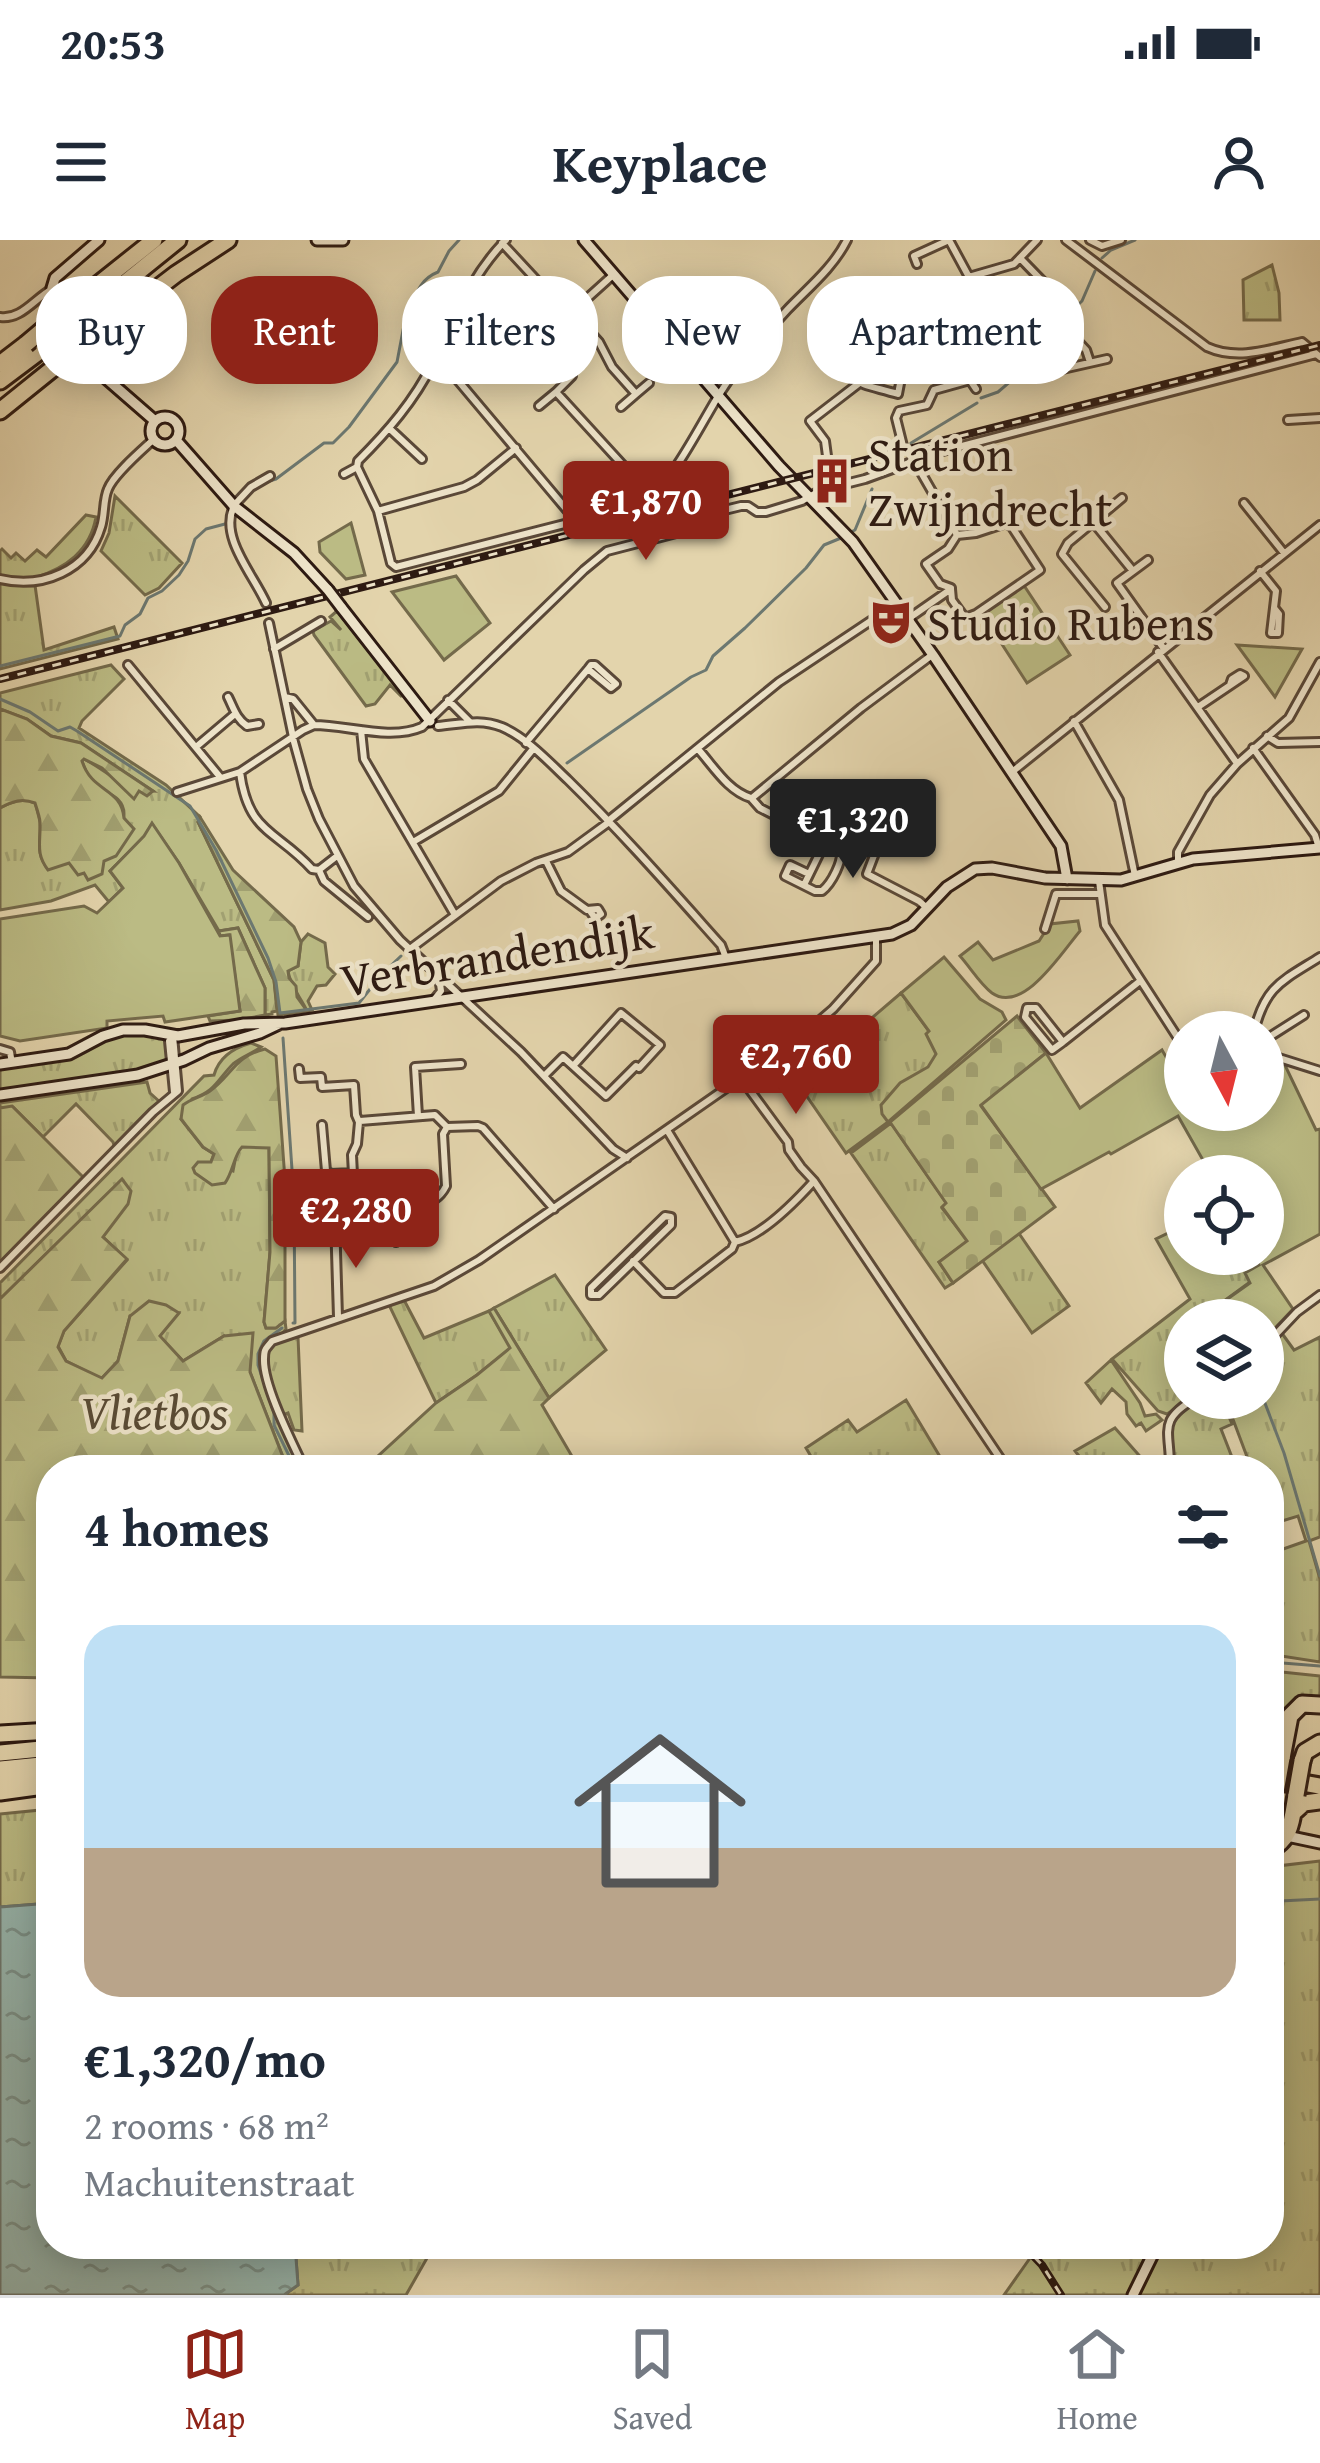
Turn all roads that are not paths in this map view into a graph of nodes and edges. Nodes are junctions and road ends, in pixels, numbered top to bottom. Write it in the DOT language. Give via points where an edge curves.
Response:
graph roads {
  1 [pos="99,240"];
  2 [pos="154,240"];
  3 [pos="178,240"];
  4 [pos="214,240"];
  5 [pos="228,240"];
  6 [pos="317,240"];
  7 [pos="343,240"];
  8 [pos="584,240"];
  9 [pos="847,240"];
  10 [pos="949,240"];
  11 [pos="1037,240"];
  12 [pos="1066,240"];
  13 [pos="1090,240"];
  14 [pos="1121,240"];
  15 [pos="504,242"];
  16 [pos="1020,258"];
  17 [pos="916,264"];
  18 [pos="613,275"];
  19 [pos="57,276"];
  20 [pos="161,276"];
  21 [pos="173,276"];
  22 [pos="476,276"];
  23 [pos="533,276"];
  24 [pos="968,276"];
  25 [pos="973,276"];
  26 [pos="1037,276"];
  27 [pos="598,289"];
  28 [pos="36,300"];
  29 [pos="0,317"];
  30 [pos="598,341"];
  31 [pos="1084,348"];
  32 [pos="1318,356"];
  33 [pos="1107,359"];
  34 [pos="1090,362"];
  35 [pos="1084,363"];
  36 [pos="3,369"];
  37 [pos="36,379"];
  38 [pos="111,384"];
  39 [pos="420,384"];
  40 [pos="461,384"];
  41 [pos="564,384"];
  42 [pos="648,384"];
  43 [pos="858,384"];
  44 [pos="900,384"];
  45 [pos="976,389"];
  46 [pos="0,390"];
  47 [pos="556,392"];
  48 [pos="635,394"];
  49 [pos="898,394"];
  50 [pos="719,397"];
  51 [pos="539,406"];
  52 [pos="621,406"];
  53 [pos="0,408"];
  54 [pos="904,410"];
  55 [pos="1320,418"];
  56 [pos="1288,420"];
  57 [pos="155,421"];
  58 [pos="391,429"];
  59 [pos="154,440"];
  60 [pos="176,440"];
  61 [pos="903,446"];
  62 [pos="516,448"];
  63 [pos="827,456"];
  64 [pos="422,459"];
  65 [pos="915,462"];
  66 [pos="357,467"];
  67 [pos="344,474"];
  68 [pos="270,476"];
  69 [pos="652,497"];
  70 [pos="810,497"];
  71 [pos="1123,498"];
  72 [pos="1244,502"];
  73 [pos="236,504"];
  74 [pos="378,511"];
  75 [pos="577,522"];
  76 [pos="1094,523"];
  77 [pos="1320,525"];
  78 [pos="957,535"];
  79 [pos="1284,553"];
  80 [pos="1148,560"];
  81 [pos="1133,571"];
  82 [pos="1260,572"];
  83 [pos="0,579"];
  84 [pos="951,589"];
  85 [pos="266,603"];
  86 [pos="896,604"];
  87 [pos="1106,607"];
  88 [pos="1275,609"];
  89 [pos="908,619"];
  90 [pos="321,621"];
  91 [pos="269,623"];
  92 [pos="1147,623"];
  93 [pos="1129,637"];
  94 [pos="274,649"];
  95 [pos="1161,651"];
  96 [pos="933,655"];
  97 [pos="1320,662"];
  98 [pos="128,664"];
  99 [pos="587,669"];
  100 [pos="1230,685"];
  101 [pos="228,697"];
  102 [pos="285,697"];
  103 [pos="448,700"];
  104 [pos="1198,707"];
  105 [pos="235,714"];
  106 [pos="469,721"];
  107 [pos="1074,721"];
  108 [pos="260,724"];
  109 [pos="434,724"];
  110 [pos="314,725"];
  111 [pos="361,730"];
  112 [pos="292,736"];
  113 [pos="1267,736"];
  114 [pos="1320,742"];
  115 [pos="196,746"];
  116 [pos="530,746"];
  117 [pos="1253,748"];
  118 [pos="698,749"];
  119 [pos="1237,764"];
  120 [pos="240,772"];
  121 [pos="1012,772"];
  122 [pos="220,777"];
  123 [pos="177,792"];
  124 [pos="752,798"];
  125 [pos="609,821"];
  126 [pos="826,840"];
  127 [pos="412,842"];
  128 [pos="1320,848"];
  129 [pos="874,853"];
  130 [pos="337,856"];
  131 [pos="546,861"];
  132 [pos="1178,863"];
  133 [pos="320,870"];
  134 [pos="808,874"];
  135 [pos="1135,876"];
  136 [pos="1066,879"];
  137 [pos="1099,880"];
  138 [pos="804,885"];
  139 [pos="1099,894"];
  140 [pos="927,908"];
  141 [pos="590,911"];
  142 [pos="455,915"];
  143 [pos="368,917"];
  144 [pos="1045,929"];
  145 [pos="876,936"];
  146 [pos="410,949"];
  147 [pos="1320,957"];
  148 [pos="726,958"];
  149 [pos="437,974"];
  150 [pos="1140,981"];
  151 [pos="461,997"];
  152 [pos="433,1001"];
  153 [pos="1260,1011"];
  154 [pos="1304,1015"];
  155 [pos="1164,1017"];
  156 [pos="279,1024"];
  157 [pos="1284,1028"];
  158 [pos="173,1036"];
  159 [pos="1063,1042"];
  160 [pos="0,1048"];
  161 [pos="1284,1060"];
  162 [pos="6,1064"];
  163 [pos="461,1064"];
  164 [pos="172,1065"];
  165 [pos="573,1066"];
  166 [pos="299,1069"];
  167 [pos="1320,1071"];
  168 [pos="544,1075"];
  169 [pos="741,1078"];
  170 [pos="3,1095"];
  171 [pos="418,1115"];
  172 [pos="359,1122"];
  173 [pos="322,1125"];
  174 [pos="446,1127"];
  175 [pos="667,1130"];
  176 [pos="627,1157"];
  177 [pos="353,1173"];
  178 [pos="814,1181"];
  179 [pos="554,1209"];
  180 [pos="394,1210"];
  181 [pos="356,1213"];
  182 [pos="396,1242"];
  183 [pos="735,1243"];
  184 [pos="633,1261"];
  185 [pos="0,1268"];
  186 [pos="1320,1295"];
  187 [pos="338,1317"];
  188 [pos="1284,1326"];
  189 [pos="1171,1419"];
  190 [pos="298,1455"];
  191 [pos="998,1455"];
  192 [pos="1169,1455"];
  193 [pos="1320,1705"];
  194 [pos="1290,1716"];
  195 [pos="1284,1718"];
  196 [pos="36,1734"];
  197 [pos="1284,1736"];
  198 [pos="0,1737"];
  199 [pos="1320,1743"];
  200 [pos="36,1749"];
  201 [pos="0,1753"];
  202 [pos="36,1765"];
  203 [pos="0,1769"];
  204 [pos="1284,1769"];
  205 [pos="36,1776"];
  206 [pos="0,1780"];
  207 [pos="1320,1781"];
  208 [pos="36,1787"];
  209 [pos="0,1792"];
  210 [pos="1320,1801"];
  211 [pos="1293,1813"];
  212 [pos="1287,1836"];
  213 [pos="1284,1840"];
  214 [pos="1320,1843"];
  215 [pos="1151,2259"];
  216 [pos="1133,2295"];
  1 -- 19 [label="main road"];
  2 -- 36 [label="highway, bridge"];
  3 -- 36 [label="highway, bridge" via="44,348"];
  4 -- 20 [label="highway"];
  5 -- 21 [label="highway"];
  6 -- 7 [label="main road"];
  8 -- 18 [label="main road"];
  9 -- 50 [label="street"];
  10 -- 17 [label="street" via="914,256"];
  10 -- 24 [label="street"];
  11 -- 16 [label="street"];
  12 -- 32 [label="street" via="1207,347 1246,354 1305,342"];
  13 -- 14 [label="street"];
  15 -- 22 [label="street"];
  15 -- 23 [label="street"];
  16 -- 25 [label="street"];
  16 -- 26 [label="street"];
  18 -- 27 [label="street"];
  18 -- 50 [label="main road"];
  28 -- 29 [label="street"];
  30 -- 48 [label="street"];
  31 -- 34 [label="street"];
  32 -- 65 [label="street"];
  33 -- 34 [label="street"];
  34 -- 35 [label="street"];
  36 -- 46 [label="highway"];
  37 -- 53 [label="highway, bridge"];
  38 -- 57 [label="main road"];
  39 -- 58 [label="street"];
  40 -- 62 [label="street"];
  41 -- 47 [label="street"];
  42 -- 48 [label="street"];
  43 -- 49 [label="street"];
  43 -- 63 [label="street" via="810,421"];
  44 -- 49 [label="street"];
  45 -- 54 [label="street" via="970,380 937,388 927,405"];
  47 -- 51 [label="street"];
  47 -- 69 [label="street"];
  48 -- 52 [label="street"];
  49 -- 54 [label="street"];
  50 -- 69 [label="street"];
  50 -- 70 [label="main road"];
  54 -- 61 [label="street" via="896,418"];
  55 -- 56 [label="street"];
  57 -- 59 [label="main road"];
  57 -- 60 [label="main road" via="176,421"];
  58 -- 64 [label="street"];
  58 -- 66 [label="street"];
  59 -- 60 [label="main road"];
  59 -- 83 [label="street" via="108,488 101,530 76,565 38,583"];
  60 -- 73 [label="main road"];
  62 -- 74 [label="street" via="464,487"];
  62 -- 75 [label="street"];
  65 -- 70 [label="street"];
  65 -- 78 [label="street"];
  66 -- 67 [label="street"];
  66 -- 74 [label="street"];
  68 -- 73 [label="street"];
  69 -- 75 [label="street"];
  70 -- 86 [label="main road"];
  70 -- 103 [label="street" via="766,512 741,506 704,515 688,530 602,554"];
  71 -- 76 [label="street"];
  72 -- 79 [label="street"];
  73 -- 85 [label="street" via="229,521 235,544"];
  73 -- 109 [label="main road, bridge" via="295,553"];
  74 -- 75 [label="street" via="394,567"];
  76 -- 81 [label="street"];
  76 -- 87 [label="street" via="1062,554"];
  77 -- 79 [label="street"];
  78 -- 84 [label="street" via="926,564"];
  78 -- 84 [label="street" via="1006,523 1040,570 965,618"];
  79 -- 82 [label="street"];
  80 -- 81 [label="street"];
  81 -- 92 [label="street" via="1117,583"];
  82 -- 88 [label="street" via="1276,592"];
  82 -- 95 [label="street"];
  84 -- 89 [label="street"];
  86 -- 89 [label="main road"];
  86 -- 118 [label="street" via="778,682"];
  89 -- 96 [label="main road"];
  90 -- 94 [label="street"];
  91 -- 94 [label="street"];
  92 -- 93 [label="street"];
  92 -- 95 [label="street"];
  94 -- 102 [label="street"];
  95 -- 104 [label="street"];
  95 -- 107 [label="street"];
  96 -- 121 [label="main road"];
  96 -- 124 [label="street"];
  97 -- 113 [label="street" via="1289,718"];
  98 -- 115 [label="street"];
  99 -- 99 [label="street" via="595,664 616,684 611,688"];
  99 -- 116 [label="street"];
  100 -- 104 [label="street"];
  101 -- 105 [label="street"];
  102 -- 110 [label="street"];
  102 -- 112 [label="street"];
  103 -- 106 [label="street"];
  103 -- 109 [label="street"];
  104 -- 119 [label="street"];
  105 -- 108 [label="street"];
  105 -- 115 [label="street"];
  106 -- 109 [label="street"];
  106 -- 116 [label="street" via="502,727"];
  107 -- 121 [label="street"];
  107 -- 135 [label="street" via="1119,800"];
  109 -- 111 [label="street"];
  110 -- 111 [label="street"];
  110 -- 112 [label="street"];
  111 -- 127 [label="street" via="364,759"];
  112 -- 120 [label="street"];
  112 -- 130 [label="street"];
  113 -- 114 [label="street"];
  113 -- 117 [label="street"];
  115 -- 122 [label="street"];
  116 -- 125 [label="street"];
  116 -- 127 [label="street" via="500,791"];
  117 -- 119 [label="street"];
  117 -- 128 [label="street"];
  118 -- 124 [label="street" via="727,784"];
  118 -- 125 [label="street"];
  119 -- 132 [label="street" via="1210,795"];
  120 -- 122 [label="street"];
  120 -- 133 [label="street" via="264,829"];
  121 -- 136 [label="main road" via="1061,846"];
  122 -- 123 [label="street"];
  124 -- 126 [label="street"];
  125 -- 131 [label="street"];
  125 -- 148 [label="street"];
  126 -- 134 [label="street"];
  126 -- 138 [label="street" via="842,851 834,872 822,891"];
  127 -- 142 [label="street"];
  128 -- 132 [label="main road"];
  129 -- 140 [label="street" via="867,874"];
  130 -- 133 [label="street"];
  130 -- 146 [label="street"];
  131 -- 141 [label="street" via="561,891"];
  131 -- 142 [label="street"];
  132 -- 135 [label="main road"];
  133 -- 143 [label="street"];
  134 -- 138 [label="street"];
  134 -- 138 [label="street" via="790,866 785,876"];
  135 -- 137 [label="main road"];
  136 -- 137 [label="main road"];
  136 -- 140 [label="main road" via="975,869"];
  137 -- 139 [label="street"];
  139 -- 144 [label="street" via="1056,894"];
  139 -- 150 [label="street" via="1104,923"];
  140 -- 145 [label="main road" via="905,929"];
  142 -- 146 [label="street"];
  145 -- 148 [label="main road, Verbrandendijk"];
  145 -- 169 [label="street" via="876,961 832,1009"];
  146 -- 149 [label="street"];
  147 -- 153 [label="street" via="1270,992"];
  148 -- 151 [label="main road, Verbrandendijk"];
  149 -- 151 [label="street"];
  149 -- 152 [label="street" via="442,987"];
  150 -- 155 [label="street"];
  150 -- 159 [label="street"];
  151 -- 152 [label="main road, Verbrandendijk"];
  151 -- 168 [label="street"];
  152 -- 156 [label="main road, Verbrandendijk"];
  154 -- 157 [label="street"];
  156 -- 158 [label="main road, Verbrandendijk"];
  156 -- 164 [label="main road, Verbrandendijk"];
  158 -- 162 [label="main road, Verbrandendijk" via="123,1030 69,1054"];
  158 -- 164 [label="street"];
  159 -- 159 [label="street" via="1052,1049 1025,1017 1027,1008 1036,1008"];
  160 -- 162 [label="street" via="10,1052"];
  161 -- 167 [label="street"];
  163 -- 171 [label="street" via="416,1067"];
  164 -- 170 [label="main road, Verbrandendijk"];
  164 -- 185 [label="street" via="180,1089"];
  165 -- 165 [label="street" via="621,1013 660,1046 606,1096"];
  165 -- 168 [label="street" via="562,1057"];
  166 -- 172 [label="street" via="300,1078 321,1077 322,1087 354,1085"];
  168 -- 176 [label="street"];
  169 -- 175 [label="street"];
  169 -- 178 [label="street"];
  171 -- 172 [label="street"];
  171 -- 174 [label="street" via="435,1115"];
  172 -- 177 [label="street"];
  173 -- 177 [label="street" via="326,1171"];
  174 -- 179 [label="street" via="482,1128"];
  174 -- 180 [label="street" via="445,1192 422,1208"];
  175 -- 176 [label="street"];
  175 -- 183 [label="street"];
  176 -- 179 [label="street"];
  177 -- 181 [label="street"];
  178 -- 183 [label="street"];
  178 -- 191 [label="street"];
  179 -- 187 [label="street" via="446,1280"];
  180 -- 181 [label="street"];
  180 -- 182 [label="street"];
  181 -- 187 [label="street" via="334,1218"];
  183 -- 184 [label="street" via="667,1295"];
  184 -- 184 [label="street" via="591,1295 670,1217 670,1225"];
  186 -- 188 [label="street"];
  187 -- 190 [label="street" via="276,1339 265,1353 266,1376"];
  189 -- 192 [label="street"];
  193 -- 194 [label="highway" via="1302,1704"];
  194 -- 195 [label="highway"];
  194 -- 197 [label="highway"];
  196 -- 198 [label="highway"];
  199 -- 211 [label="highway, bridge" via="1301,1761"];
  200 -- 201 [label="highway"];
  202 -- 203 [label="highway"];
  204 -- 207 [label="highway"];
  205 -- 206 [label="highway"];
  208 -- 209 [label="highway"];
  210 -- 211 [label="highway"];
  211 -- 212 [label="highway"];
  212 -- 213 [label="highway"];
  212 -- 214 [label="main road"];
  215 -- 216 [label="main road"];
}
